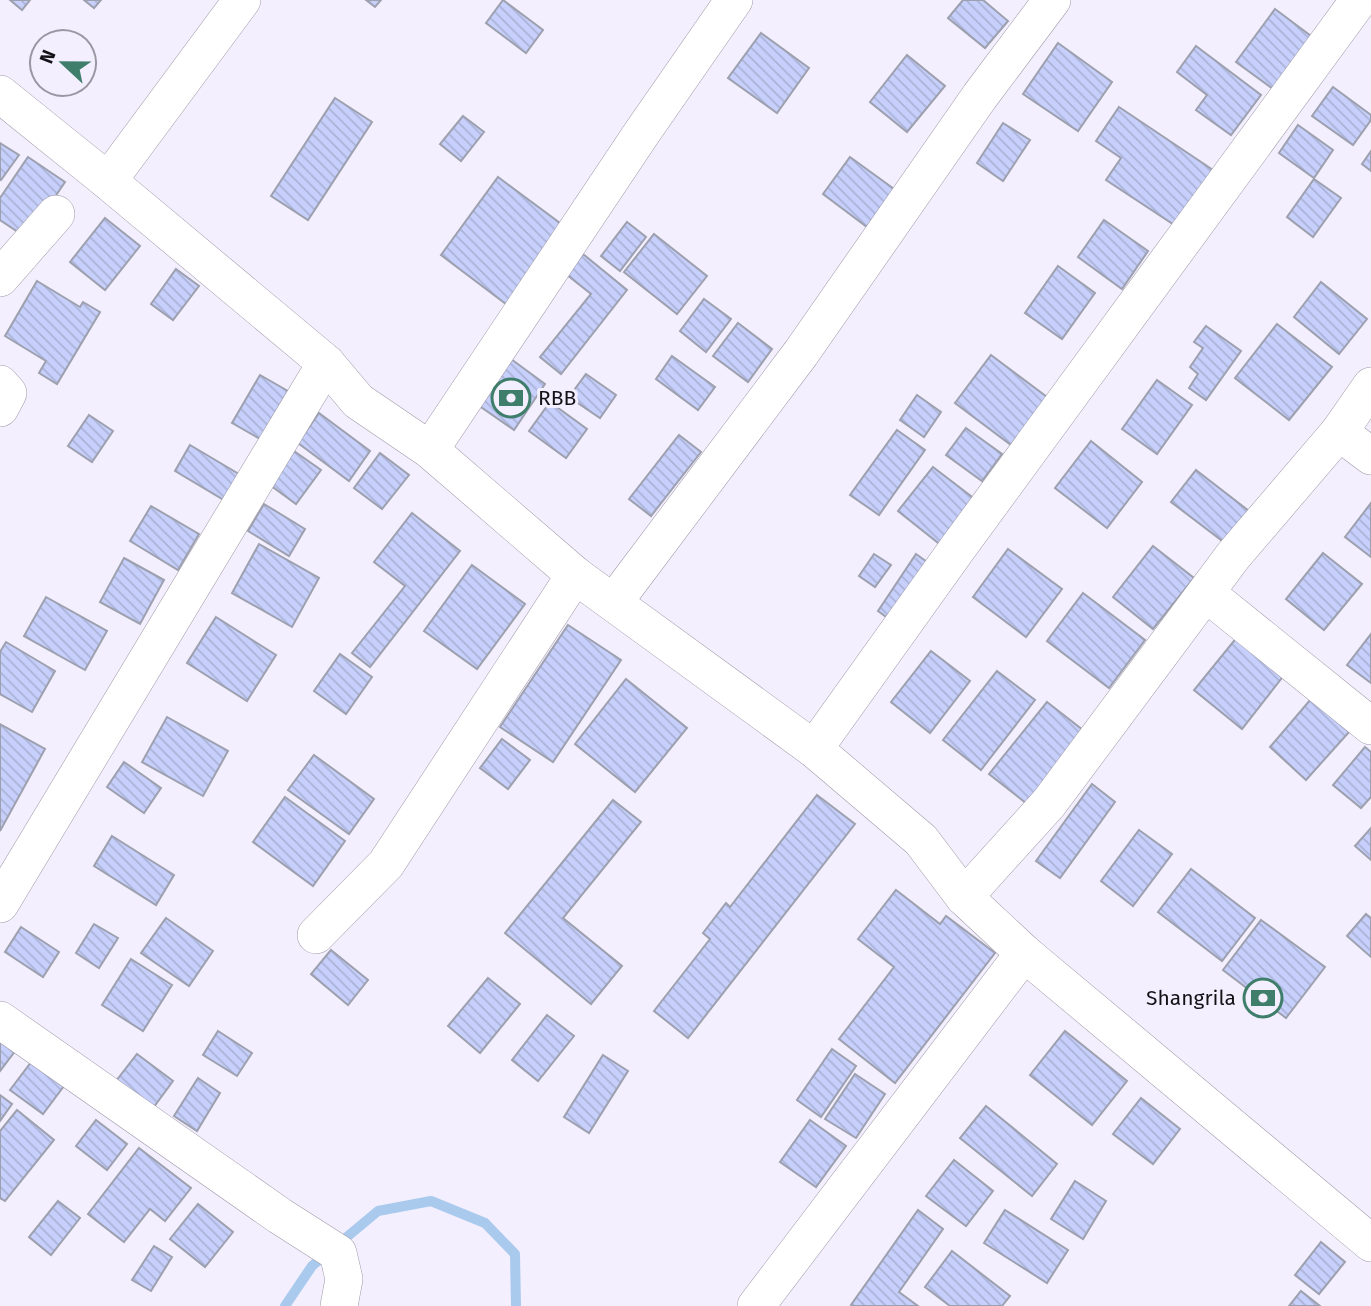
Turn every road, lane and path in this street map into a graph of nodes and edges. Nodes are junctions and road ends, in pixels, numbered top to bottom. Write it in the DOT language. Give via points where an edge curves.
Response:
graph roads {
  1 [pos="242,0"];
  2 [pos="734,0"];
  3 [pos="1052,0"];
  4 [pos="1359,0"];
  5 [pos="0,94"];
  6 [pos="108,181"];
  7 [pos="56,214"];
  8 [pos="0,278"];
  9 [pos="326,363"];
  10 [pos="0,384"];
  11 [pos="1371,386"];
  12 [pos="0,408"];
  13 [pos="1339,432"];
  14 [pos="430,450"];
  15 [pos="1371,456"];
  16 [pos="575,575"];
  17 [pos="1206,593"];
  18 [pos="614,602"];
  19 [pos="1371,726"];
  20 [pos="814,749"];
  21 [pos="964,897"];
  22 [pos="0,904"];
  23 [pos="316,934"];
  24 [pos="1024,954"];
  25 [pos="0,1020"];
  26 [pos="1371,1243"];
  27 [pos="339,1306"];
  28 [pos="756,1306"];
  1 -- 6 [label="street"];
  2 -- 14 [label="street"];
  3 -- 18 [label="street" via="801,353"];
  4 -- 20 [label="street"];
  5 -- 6 [label="street"];
  6 -- 9 [label="street"];
  7 -- 8 [label="street"];
  9 -- 14 [label="street" via="358,401"];
  9 -- 22 [label="street"];
  10 -- 12 [label="street" via="8,393"];
  11 -- 13 [label="street"];
  13 -- 15 [label="street"];
  13 -- 17 [label="street"];
  14 -- 16 [label="street"];
  16 -- 18 [label="street"];
  16 -- 23 [label="street" via="386,864"];
  17 -- 19 [label="street"];
  17 -- 21 [label="street" via="1049,803"];
  18 -- 20 [label="street"];
  20 -- 21 [label="street" via="921,840"];
  21 -- 24 [label="street"];
  24 -- 26 [label="street"];
  24 -- 28 [label="street"];
  25 -- 27 [label="street" via="338,1253 344,1279"];
}
